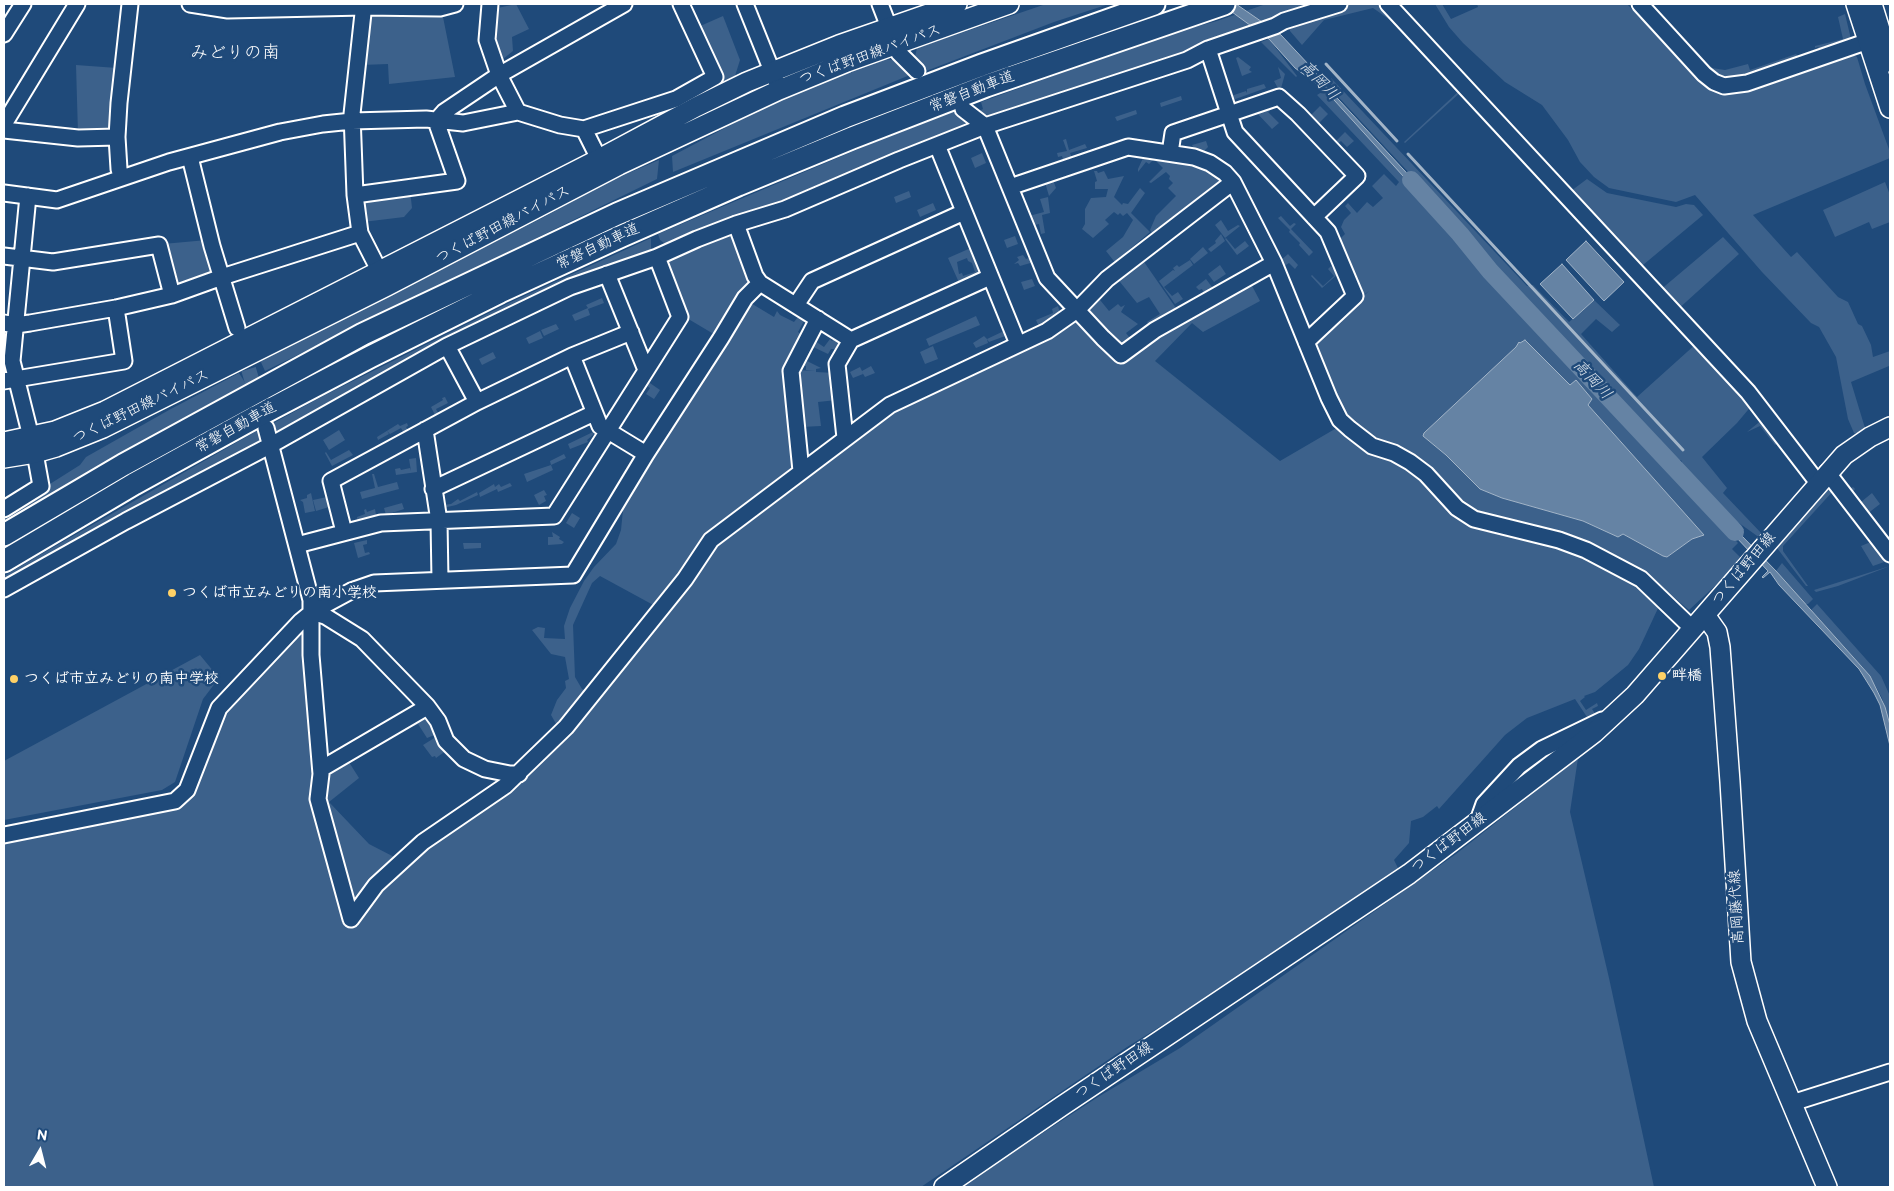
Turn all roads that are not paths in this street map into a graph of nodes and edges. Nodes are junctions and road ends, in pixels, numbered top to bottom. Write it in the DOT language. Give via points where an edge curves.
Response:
graph roads {
  1 [pos="22,4"];
  2 [pos="77,4"];
  3 [pos="130,4"];
  4 [pos="190,4"];
  5 [pos="455,4"];
  6 [pos="490,4"];
  7 [pos="624,4"];
  8 [pos="681,4"];
  9 [pos="745,4"];
  10 [pos="880,4"];
  11 [pos="957,4"];
  12 [pos="1009,4"];
  13 [pos="1154,4"];
  14 [pos="1224,4"];
  15 [pos="1339,4"];
  16 [pos="1388,4"];
  17 [pos="1640,4"];
  18 [pos="1856,4"];
  19 [pos="1872,4"];
  20 [pos="208,5"];
  21 [pos="364,5"];
  22 [pos="429,6"];
  23 [pos="4,34"];
  24 [pos="892,36"];
  25 [pos="1880,37"];
  26 [pos="1208,49"];
  27 [pos="1890,62"];
  28 [pos="772,71"];
  29 [pos="916,72"];
  30 [pos="499,75"];
  31 [pos="779,90"];
  32 [pos="1890,108"];
  33 [pos="964,110"];
  34 [pos="518,112"];
  35 [pos="1228,114"];
  36 [pos="352,121"];
  37 [pos="436,121"];
  38 [pos="4,124"];
  39 [pos="985,126"];
  40 [pos="584,129"];
  41 [pos="4,130"];
  42 [pos="118,137"];
  43 [pos="937,145"];
  44 [pos="1170,153"];
  45 [pos="190,157"];
  46 [pos="599,159"];
  47 [pos="122,177"];
  48 [pos="1233,182"];
  49 [pos="1010,187"];
  50 [pos="4,193"];
  51 [pos="356,195"];
  52 [pos="28,196"];
  53 [pos="964,212"];
  54 [pos="1314,217"];
  55 [pos="736,224"];
  56 [pos="360,233"];
  57 [pos="4,256"];
  58 [pos="657,257"];
  59 [pos="23,258"];
  60 [pos="1274,263"];
  61 [pos="607,274"];
  62 [pos="222,277"];
  63 [pos="990,277"];
  64 [pos="383,278"];
  65 [pos="760,283"];
  66 [pos="172,295"];
  67 [pos="796,305"];
  68 [pos="116,308"];
  69 [pos="1077,310"];
  70 [pos="818,319"];
  71 [pos="10,324"];
  72 [pos="237,328"];
  73 [pos="631,332"];
  74 [pos="851,340"];
  75 [pos="1306,342"];
  76 [pos="1018,344"];
  77 [pos="447,346"];
  78 [pos="572,356"];
  79 [pos="646,370"];
  80 [pos="10,380"];
  81 [pos="477,402"];
  82 [pos="594,413"];
  83 [pos="1890,427"];
  84 [pos="266,428"];
  85 [pos="425,430"];
  86 [pos="608,431"];
  87 [pos="845,438"];
  88 [pos="4,442"];
  89 [pos="33,445"];
  90 [pos="271,445"];
  91 [pos="646,454"];
  92 [pos="4,458"];
  93 [pos="802,470"];
  94 [pos="1823,478"];
  95 [pos="434,489"];
  96 [pos="4,509"];
  97 [pos="439,521"];
  98 [pos="344,532"];
  99 [pos="4,536"];
  100 [pos="297,545"];
  101 [pos="1890,554"];
  102 [pos="4,561"];
  103 [pos="440,580"];
  104 [pos="4,589"];
  105 [pos="312,612"];
  106 [pos="1699,622"];
  107 [pos="427,707"];
  108 [pos="321,769"];
  109 [pos="519,774"];
  110 [pos="4,835"];
  111 [pos="1890,1072"];
  112 [pos="1792,1103"];
  113 [pos="944,1187"];
  114 [pos="1827,1187"];
  1 -- 23 [label="street"];
  2 -- 38 [label="street"];
  3 -- 42 [label="street"];
  4 -- 20 [label="street"];
  5 -- 22 [label="street" via="440,8"];
  6 -- 30 [label="street" via="486,40"];
  7 -- 30 [label="street"];
  8 -- 40 [label="street" via="715,77 676,99"];
  9 -- 28 [label="street"];
  10 -- 24 [label="street"];
  11 -- 24 [label="main road, つくば野田線バイパス"];
  12 -- 24 [label="main road, つくば野田線バイパス"];
  13 -- 99 [label="highway, 常磐自動車道" via="845,116 599,222 363,334 132,461"];
  14 -- 102 [label="highway, 常磐自動車道" via="986,86 852,138 622,236 482,301 252,419"];
  15 -- 26 [label="street"];
  16 -- 94 [label="street" via="1748,392"];
  17 -- 25 [label="street" via="1704,74 1724,86 1747,83"];
  18 -- 25 [label="main road"];
  19 -- 25 [label="main road"];
  20 -- 21 [label="street" via="228,10"];
  21 -- 22 [label="street"];
  21 -- 36 [label="street"];
  24 -- 28 [label="main road, つくば野田線バイパス"];
  24 -- 29 [label="street" via="899,53"];
  24 -- 31 [label="main road, つくば野田線バイパス"];
  25 -- 27 [label="main road"];
  25 -- 32 [label="main road"];
  26 -- 35 [label="street"];
  26 -- 39 [label="street" via="1187,60"];
  28 -- 31 [label="street"];
  28 -- 46 [label="main road, つくば野田線バイパス"];
  30 -- 34 [label="street"];
  30 -- 37 [label="street" via="444,112"];
  31 -- 64 [label="main road, つくば野田線バイパス"];
  33 -- 39 [label="street"];
  34 -- 37 [label="street" via="463,123"];
  34 -- 40 [label="street"];
  35 -- 44 [label="street" via="1173,132"];
  35 -- 54 [label="street" via="1236,132"];
  35 -- 54 [label="street" via="1279,97 1357,176"];
  36 -- 37 [label="street"];
  36 -- 45 [label="street" via="294,128"];
  36 -- 51 [label="street"];
  37 -- 51 [label="street" via="459,187"];
  39 -- 43 [label="street"];
  39 -- 49 [label="street"];
  40 -- 46 [label="street"];
  41 -- 42 [label="street" via="78,138"];
  42 -- 47 [label="street"];
  43 -- 53 [label="street"];
  43 -- 55 [label="street" via="785,209"];
  44 -- 48 [label="street" via="1210,163"];
  44 -- 49 [label="street" via="1128,147"];
  45 -- 47 [label="street"];
  45 -- 62 [label="street"];
  46 -- 64 [label="main road, つくば野田線バイパス"];
  47 -- 52 [label="street" via="57,200"];
  48 -- 60 [label="street"];
  48 -- 69 [label="street" via="1107,279"];
  49 -- 69 [label="street" via="1047,278"];
  50 -- 52 [label="street"];
  51 -- 56 [label="street"];
  52 -- 59 [label="street"];
  53 -- 63 [label="street"];
  53 -- 67 [label="street" via="812,280"];
  54 -- 75 [label="street" via="1328,232 1355,296"];
  55 -- 58 [label="street"];
  55 -- 65 [label="street"];
  56 -- 62 [label="street"];
  56 -- 64 [label="street"];
  57 -- 59 [label="street"];
  58 -- 61 [label="street"];
  58 -- 79 [label="street" via="680,317"];
  59 -- 66 [label="street" via="53,262 159,244"];
  59 -- 71 [label="street"];
  60 -- 69 [label="street" via="1155,330 1121,355"];
  60 -- 75 [label="street"];
  61 -- 73 [label="street"];
  61 -- 77 [label="street" via="570,287"];
  62 -- 66 [label="street"];
  62 -- 72 [label="street"];
  63 -- 74 [label="street"];
  63 -- 76 [label="street"];
  64 -- 89 [label="main road, つくば野田線バイパス"];
  65 -- 67 [label="street"];
  65 -- 91 [label="street" via="745,298"];
  66 -- 68 [label="street"];
  67 -- 70 [label="street"];
  68 -- 71 [label="street"];
  68 -- 80 [label="street" via="124,361"];
  69 -- 76 [label="street" via="1047,331"];
  70 -- 74 [label="street"];
  70 -- 93 [label="street" via="791,371"];
  71 -- 80 [label="street"];
  73 -- 78 [label="street"];
  73 -- 79 [label="street"];
  74 -- 87 [label="street" via="837,364"];
  75 -- 106 [label="street" via="1340,420 1372,446 1394,453 1426,474 1457,508 1474,519 1586,550 1641,579"];
  76 -- 87 [label="street" via="890,406"];
  77 -- 81 [label="street"];
  77 -- 90 [label="street"];
  78 -- 81 [label="street"];
  78 -- 82 [label="street"];
  79 -- 86 [label="street"];
  80 -- 89 [label="street"];
  81 -- 85 [label="street"];
  82 -- 86 [label="street" via="600,426"];
  82 -- 95 [label="street"];
  83 -- 94 [label="main road, つくば野田線" via="1844,455"];
  84 -- 90 [label="street"];
  85 -- 95 [label="street"];
  85 -- 98 [label="street" via="331,482"];
  86 -- 91 [label="street"];
  86 -- 97 [label="street" via="554,516"];
  87 -- 93 [label="street"];
  88 -- 89 [label="main road, つくば野田線バイパス"];
  89 -- 92 [label="main road, つくば野田線バイパス"];
  89 -- 96 [label="street" via="41,486"];
  90 -- 100 [label="street"];
  90 -- 104 [label="street"];
  91 -- 103 [label="street" via="574,575"];
  93 -- 109 [label="street" via="711,540 609,676 566,727"];
  94 -- 101 [label="street"];
  94 -- 106 [label="main road, つくば野田線"];
  95 -- 97 [label="street"];
  97 -- 98 [label="street" via="381,523"];
  97 -- 103 [label="street"];
  98 -- 100 [label="street"];
  100 -- 105 [label="street"];
  103 -- 105 [label="street" via="374,583"];
  105 -- 107 [label="street" via="325,616 362,639"];
  105 -- 108 [label="street" via="311,655"];
  105 -- 110 [label="street" via="219,708 187,790 175,801"];
  106 -- 112 [label="main road, 高岡藤代線" via="1717,632 1720,647 1741,962 1757,1021"];
  106 -- 113 [label="main road, つくば野田線" via="1635,695 1594,732 1409,874"];
  107 -- 108 [label="street"];
  107 -- 109 [label="street" via="438,721 446,741 464,760 484,769"];
  108 -- 109 [label="street" via="318,799 351,919 376,886 423,842"];
  111 -- 112 [label="street"];
  112 -- 114 [label="main road, 高岡藤代線"];
}
